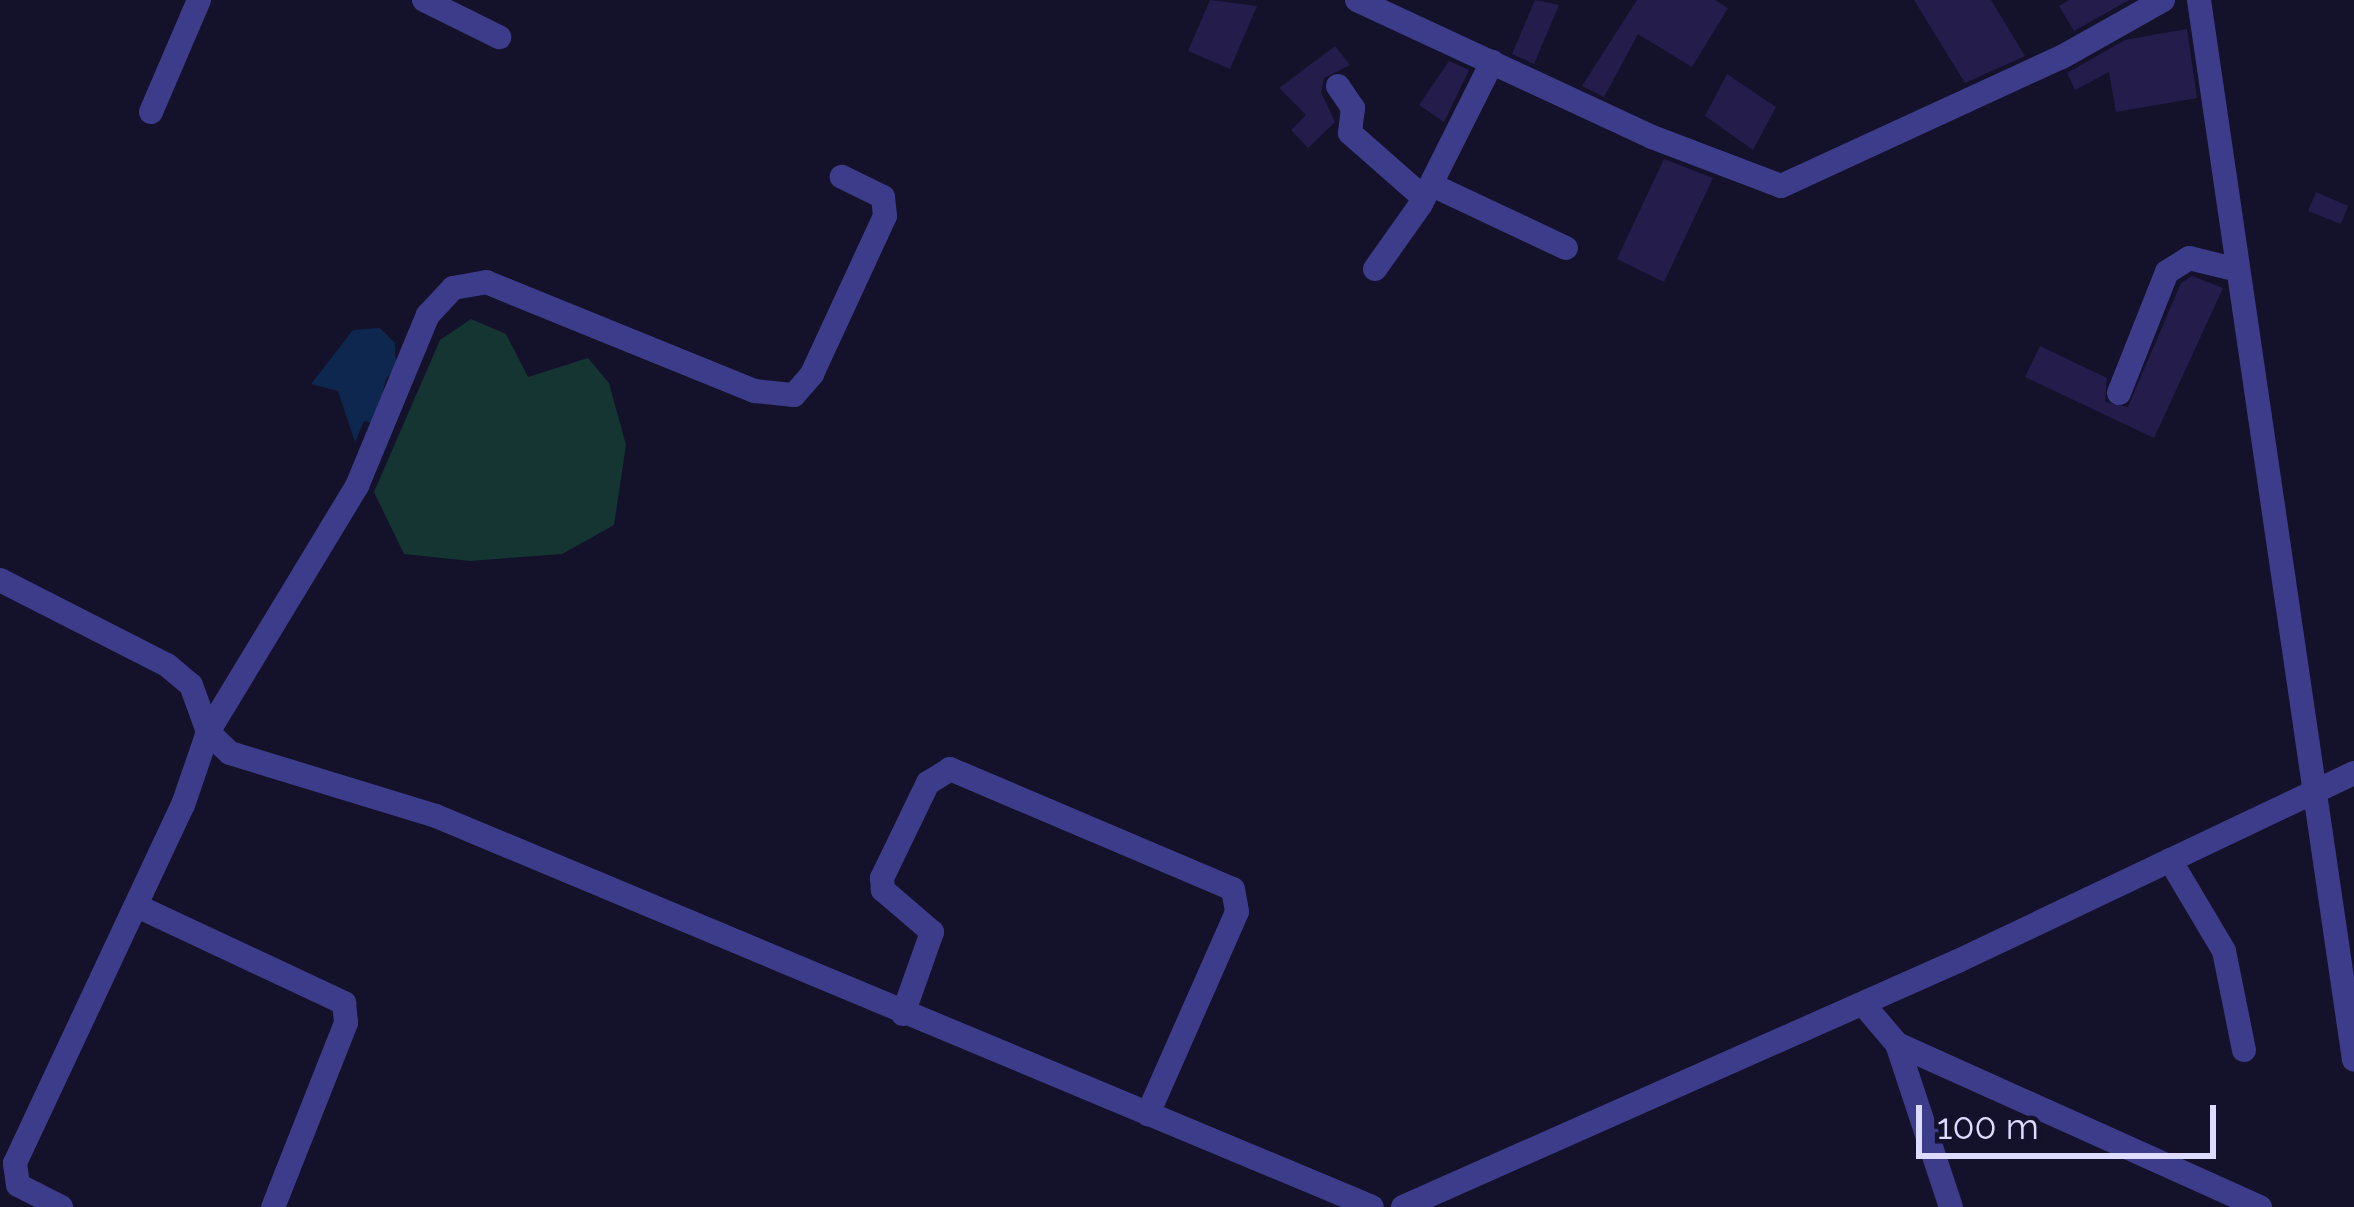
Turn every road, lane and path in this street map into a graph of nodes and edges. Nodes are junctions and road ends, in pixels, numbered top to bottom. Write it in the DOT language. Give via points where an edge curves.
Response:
graph roads {
  1 [pos="199,0"];
  2 [pos="424,0"];
  3 [pos="1357,0"];
  4 [pos="2163,0"];
  5 [pos="2199,0"];
  6 [pos="499,38"];
  7 [pos="1492,62"];
  8 [pos="1338,86"];
  9 [pos="151,112"];
  10 [pos="842,177"];
  11 [pos="1428,191"];
  12 [pos="1566,248"];
  13 [pos="1376,269"];
  14 [pos="2238,270"];
  15 [pos="2119,393"];
  16 [pos="0,580"];
  17 [pos="208,732"];
  18 [pos="2354,773"];
  19 [pos="2314,792"];
  20 [pos="2170,860"];
  21 [pos="137,906"];
  22 [pos="1863,1004"];
  23 [pos="903,1014"];
  24 [pos="1897,1044"];
  25 [pos="2244,1050"];
  26 [pos="2354,1060"];
  27 [pos="1148,1114"];
  28 [pos="19,1191"];
  29 [pos="61,1207"];
  30 [pos="273,1207"];
  31 [pos="1372,1207"];
  32 [pos="1403,1207"];
  33 [pos="1951,1207"];
  34 [pos="2260,1207"];
  1 -- 9 [label="street"];
  2 -- 6 [label="street"];
  3 -- 7 [label="street"];
  4 -- 7 [label="street" via="2019,78 1780,186"];
  5 -- 14 [label="street"];
  7 -- 11 [label="street"];
  8 -- 11 [label="street" via="1353,108 1350,133"];
  10 -- 17 [label="street" via="883,197 886,216 812,374 794,395 743,387 541,299 486,282 453,288 428,315 357,486"];
  11 -- 12 [label="street"];
  11 -- 13 [label="street"];
  14 -- 15 [label="street" via="2189,258 2167,272"];
  14 -- 19 [label="street"];
  16 -- 17 [label="street" via="166,665 190,685"];
  17 -- 21 [label="street"];
  17 -- 23 [label="street" via="230,753 436,816"];
  18 -- 19 [label="street"];
  19 -- 20 [label="street"];
  19 -- 26 [label="street"];
  20 -- 22 [label="street"];
  20 -- 25 [label="street" via="2224,951"];
  21 -- 28 [label="street" via="15,1163"];
  21 -- 30 [label="street" via="344,1003 346,1023"];
  22 -- 24 [label="street"];
  22 -- 32 [label="street"];
  23 -- 27 [label="street"];
  23 -- 27 [label="street" via="932,932 883,890 882,878 928,783 950,770 1233,889 1237,912"];
  24 -- 33 [label="street"];
  24 -- 34 [label="street"];
  27 -- 31 [label="street"];
  28 -- 29 [label="street"];
}
